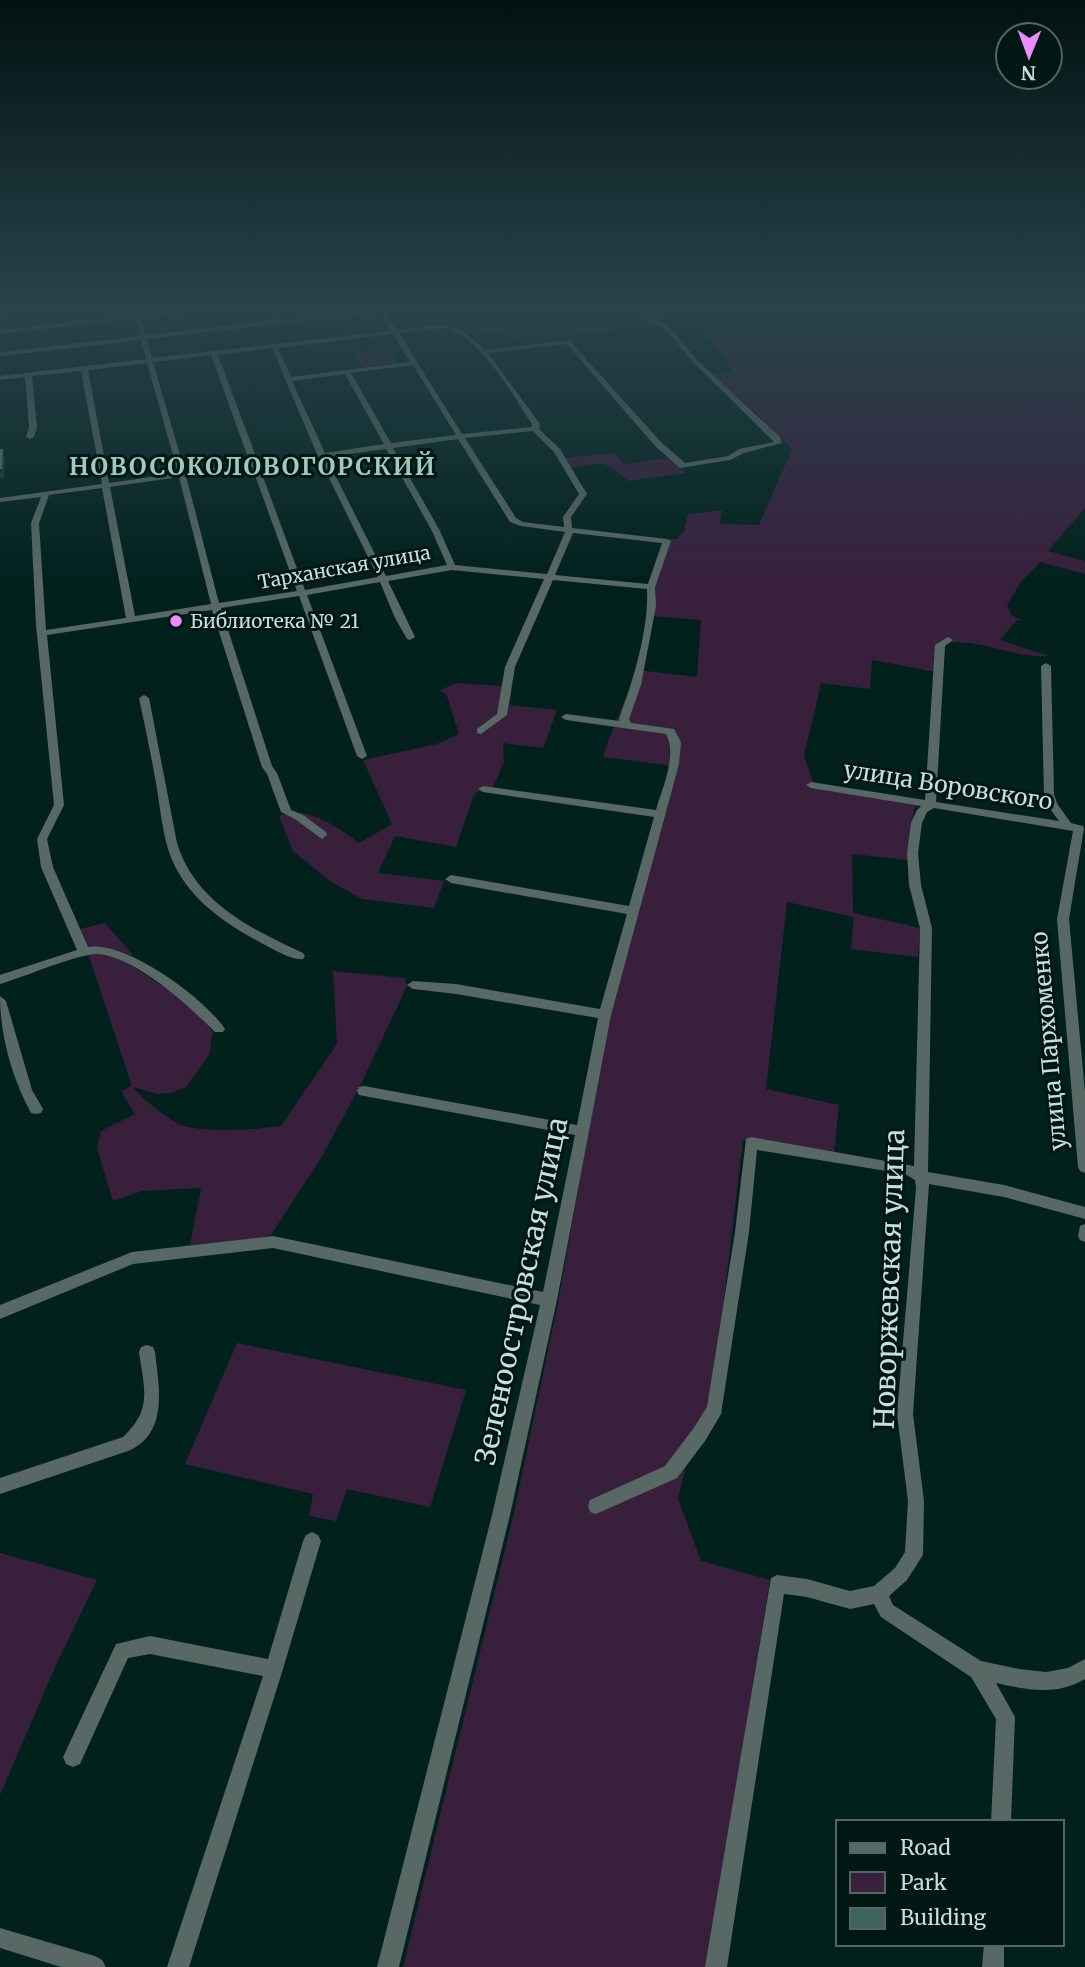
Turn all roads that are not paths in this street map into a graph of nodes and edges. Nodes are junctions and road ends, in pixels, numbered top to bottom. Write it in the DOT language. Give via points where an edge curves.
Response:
graph roads {
  1 [pos="30,397"];
  2 [pos="89,397"];
  3 [pos="160,397"];
  4 [pos="230,397"];
  5 [pos="297,397"];
  6 [pos="361,397"];
  7 [pos="436,397"];
  8 [pos="516,397"];
  9 [pos="617,397"];
  10 [pos="735,397"];
  11 [pos="535,429"];
  12 [pos="461,436"];
  13 [pos="30,437"];
  14 [pos="778,443"];
  15 [pos="388,447"];
  16 [pos="322,456"];
  17 [pos="255,465"];
  18 [pos="683,466"];
  19 [pos="182,475"];
  20 [pos="107,486"];
  21 [pos="46,494"];
  22 [pos="0,500"];
  23 [pos="568,530"];
  24 [pos="667,541"];
  25 [pos="452,566"];
  26 [pos="550,575"];
  27 [pos="382,579"];
  28 [pos="651,587"];
  29 [pos="302,593"];
  30 [pos="216,606"];
  31 [pos="131,620"];
  32 [pos="44,633"];
  33 [pos="410,636"];
  34 [pos="948,640"];
  35 [pos="1045,666"];
  36 [pos="144,698"];
  37 [pos="566,717"];
  38 [pos="627,725"];
  39 [pos="481,731"];
  40 [pos="362,757"];
  41 [pos="811,785"];
  42 [pos="483,789"];
  43 [pos="930,806"];
  44 [pos="659,814"];
  45 [pos="1077,826"];
  46 [pos="322,835"];
  47 [pos="1079,876"];
  48 [pos="451,879"];
  49 [pos="634,911"];
  50 [pos="84,953"];
  51 [pos="299,956"];
  52 [pos="0,980"];
  53 [pos="413,985"];
  54 [pos="0,1001"];
  55 [pos="605,1015"];
  56 [pos="219,1028"];
  57 [pos="364,1091"];
  58 [pos="36,1109"];
  59 [pos="581,1131"];
  60 [pos="1085,1167"];
  61 [pos="921,1177"];
  62 [pos="1085,1213"];
  63 [pos="1085,1230"];
  64 [pos="1085,1236"];
  65 [pos="549,1300"];
  66 [pos="0,1312"];
  67 [pos="147,1352"];
  68 [pos="0,1486"];
  69 [pos="596,1506"];
  70 [pos="312,1541"];
  71 [pos="878,1594"];
  72 [pos="1085,1668"];
  73 [pos="274,1669"];
  74 [pos="978,1670"];
  75 [pos="73,1757"];
  76 [pos="1001,1820"];
  77 [pos="0,1938"];
  78 [pos="994,1946"];
  79 [pos="95,1967"];
  80 [pos="178,1967"];
  81 [pos="388,1967"];
  82 [pos="716,1967"];
  83 [pos="993,1967"];
  1 -- 13 [label="street"];
  2 -- 20 [label="street"];
  3 -- 19 [label="street"];
  4 -- 17 [label="street"];
  5 -- 16 [label="street"];
  6 -- 15 [label="street"];
  7 -- 12 [label="street"];
  8 -- 11 [label="street"];
  9 -- 18 [label="street"];
  10 -- 14 [label="street"];
  11 -- 12 [label="street"];
  11 -- 23 [label="street" via="557,452 582,492 567,517"];
  12 -- 15 [label="street"];
  12 -- 23 [label="street" via="513,520"];
  14 -- 18 [label="street"];
  15 -- 16 [label="street"];
  15 -- 25 [label="street"];
  16 -- 17 [label="street"];
  16 -- 27 [label="street"];
  17 -- 19 [label="street"];
  17 -- 29 [label="street"];
  19 -- 20 [label="street"];
  19 -- 30 [label="street"];
  20 -- 21 [label="street"];
  20 -- 31 [label="street"];
  21 -- 22 [label="street"];
  21 -- 32 [label="street" via="35,523"];
  23 -- 24 [label="street"];
  23 -- 26 [label="street"];
  24 -- 28 [label="street"];
  25 -- 26 [label="street, Тарханская улица"];
  25 -- 27 [label="street, Тарханская улица"];
  26 -- 28 [label="street, Тарханская улица"];
  26 -- 39 [label="street" via="510,667 502,715"];
  27 -- 29 [label="street, Тарханская улица"];
  27 -- 33 [label="street" via="397,618"];
  28 -- 38 [label="street" via="652,606 624,719"];
  29 -- 30 [label="street, Тарханская улица"];
  29 -- 40 [label="street"];
  30 -- 31 [label="street, Тарханская улица"];
  30 -- 46 [label="street" via="267,767 286,812"];
  31 -- 32 [label="street, Тарханская улица"];
  32 -- 50 [label="street" via="59,805 42,839 47,867"];
  34 -- 43 [label="street, Новоржевская улица" via="940,645"];
  35 -- 45 [label="street" via="1049,795 1053,806"];
  36 -- 51 [label="street" via="166,824 178,862 224,915"];
  37 -- 38 [label="street, Зеленоостровская улица"];
  38 -- 44 [label="street, Зеленоостровская улица" via="674,734 674,764"];
  41 -- 43 [label="street, улица Воровского"];
  42 -- 44 [label="street"];
  43 -- 45 [label="street, улица Воровского"];
  43 -- 61 [label="street, Новоржевская улица" via="922,810 914,831 917,899 926,928"];
  44 -- 49 [label="street, Зеленоостровская улица"];
  45 -- 47 [label="street, улица Пархоменко"];
  47 -- 60 [label="street, улица Пархоменко" via="1063,919"];
  48 -- 49 [label="street"];
  49 -- 55 [label="street, Зеленоостровская улица"];
  50 -- 52 [label="street"];
  50 -- 56 [label="street" via="97,950 135,963 195,1004"];
  53 -- 55 [label="street"];
  54 -- 58 [label="street" via="26,1091"];
  55 -- 59 [label="street, Зеленоостровская улица"];
  57 -- 59 [label="street"];
  59 -- 65 [label="street, Зеленоостровская улица"];
  61 -- 62 [label="street" via="1004,1191"];
  61 -- 69 [label="street" via="908,1169 751,1143 715,1409 671,1472"];
  61 -- 71 [label="street, Новоржевская улица" via="905,1414 916,1502 914,1555"];
  63 -- 64 [label="street"];
  65 -- 66 [label="street" via="273,1242 132,1258"];
  65 -- 81 [label="street, Зеленоостровская улица" via="501,1515"];
  67 -- 68 [label="street" via="153,1404 145,1430 128,1443"];
  70 -- 73 [label="street"];
  71 -- 74 [label="street" via="887,1611"];
  71 -- 82 [label="street" via="850,1600 777,1584"];
  72 -- 74 [label="street" via="1045,1683"];
  73 -- 75 [label="street" via="150,1645 122,1650"];
  73 -- 80 [label="street"];
  74 -- 76 [label="street" via="1006,1717"];
  77 -- 79 [label="street"];
  78 -- 83 [label="street"];
}
